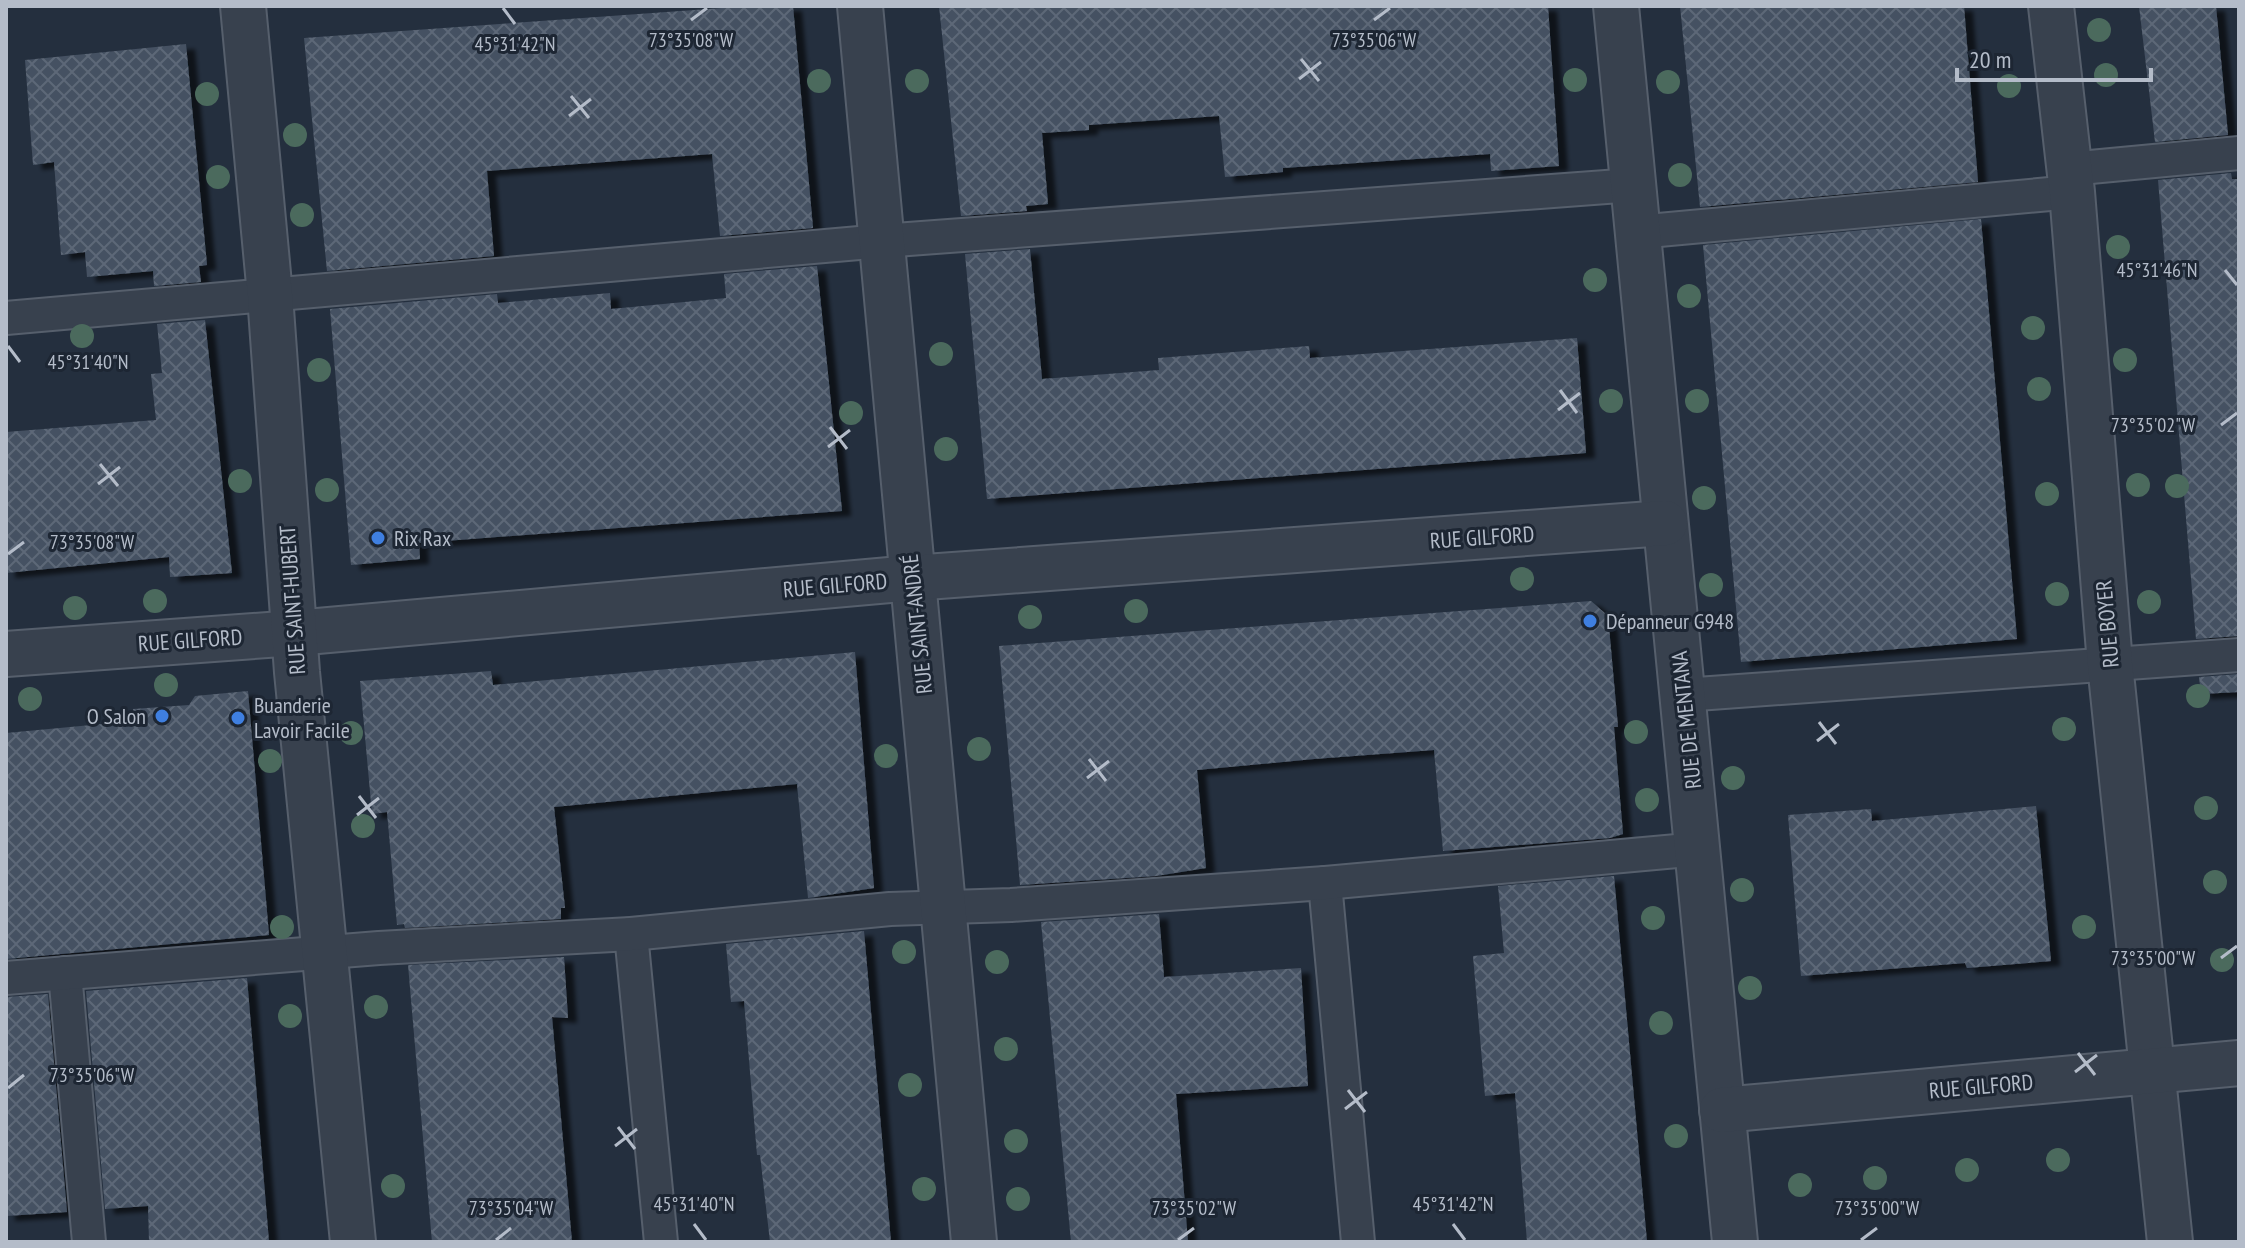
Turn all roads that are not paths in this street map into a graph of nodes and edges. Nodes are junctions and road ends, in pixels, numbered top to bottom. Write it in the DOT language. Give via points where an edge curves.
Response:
graph roads {
  1 [pos="243,6"];
  2 [pos="860,6"];
  3 [pos="1616,6"];
  4 [pos="2051,6"];
  5 [pos="2239,153"];
  6 [pos="2070,180"];
  7 [pos="1633,185"];
  8 [pos="1637,232"];
  9 [pos="882,241"];
  10 [pos="270,295"];
  11 [pos="6,318"];
  12 [pos="1665,523"];
  13 [pos="912,578"];
  14 [pos="295,633"];
  15 [pos="6,654"];
  16 [pos="2239,655"];
  17 [pos="2110,664"];
  18 [pos="1683,695"];
  19 [pos="1699,849"];
  20 [pos="1325,883"];
  21 [pos="943,907"];
  22 [pos="631,934"];
  23 [pos="324,953"];
  24 [pos="65,973"];
  25 [pos="6,978"];
  26 [pos="2239,1063"];
  27 [pos="2153,1070"];
  28 [pos="1722,1110"];
  29 [pos="89,1242"];
  30 [pos="353,1242"];
  31 [pos="661,1242"];
  32 [pos="974,1242"];
  33 [pos="1358,1242"];
  34 [pos="1735,1242"];
  35 [pos="2170,1242"];
  1 -- 10 [label="street, RUE SAINT-HUBERT"];
  2 -- 9 [label="street, RUE SAINT-ANDRÉ"];
  3 -- 7 [label="street, RUE DE MENTANA"];
  4 -- 6 [label="street, RUE BOYER"];
  5 -- 6 [label="lane"];
  6 -- 8 [label="lane"];
  6 -- 17 [label="street, RUE BOYER"];
  7 -- 8 [label="street, RUE DE MENTANA"];
  7 -- 9 [label="lane"];
  8 -- 12 [label="street, RUE DE MENTANA"];
  9 -- 10 [label="lane"];
  9 -- 13 [label="street, RUE SAINT-ANDRÉ"];
  10 -- 11 [label="lane"];
  10 -- 14 [label="street, RUE SAINT-HUBERT"];
  12 -- 13 [label="street, RUE GILFORD"];
  12 -- 18 [label="street, RUE DE MENTANA"];
  13 -- 14 [label="street, RUE GILFORD"];
  13 -- 21 [label="street, RUE SAINT-ANDRÉ"];
  14 -- 15 [label="street, RUE GILFORD"];
  14 -- 23 [label="street, RUE SAINT-HUBERT"];
  16 -- 17 [label="lane"];
  17 -- 18 [label="lane"];
  17 -- 27 [label="street, RUE BOYER"];
  18 -- 19 [label="street, RUE DE MENTANA"];
  19 -- 20 [label="lane"];
  19 -- 28 [label="street, RUE DE MENTANA"];
  20 -- 21 [label="lane"];
  20 -- 33 [label="lane"];
  21 -- 22 [label="lane"];
  21 -- 32 [label="street, RUE SAINT-ANDRÉ"];
  22 -- 23 [label="lane"];
  22 -- 31 [label="lane"];
  23 -- 24 [label="lane"];
  23 -- 30 [label="street, RUE SAINT-HUBERT"];
  24 -- 25 [label="lane"];
  24 -- 29 [label="lane"];
  26 -- 27 [label="street, RUE GILFORD"];
  27 -- 28 [label="street, RUE GILFORD"];
  27 -- 35 [label="street, RUE BOYER"];
  28 -- 34 [label="street, RUE DE MENTANA"];
}
